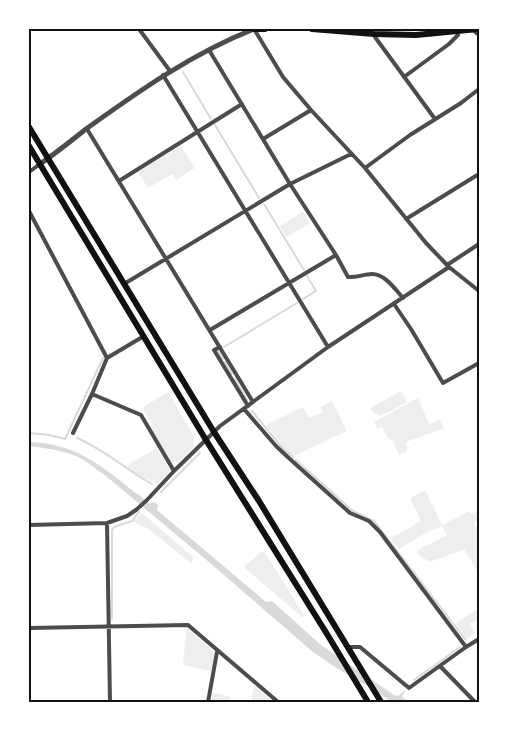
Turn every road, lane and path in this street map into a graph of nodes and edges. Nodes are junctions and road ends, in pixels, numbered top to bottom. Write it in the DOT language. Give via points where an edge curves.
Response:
graph roads {
  1 [pos="139,29"];
  2 [pos="254,29"];
  3 [pos="265,29"];
  4 [pos="312,29"];
  5 [pos="476,29"];
  6 [pos="456,30"];
  7 [pos="374,34"];
  8 [pos="479,34"];
  9 [pos="209,50"];
  10 [pos="170,71"];
  11 [pos="163,76"];
  12 [pos="404,76"];
  13 [pos="479,89"];
  14 [pos="242,104"];
  15 [pos="311,110"];
  16 [pos="435,119"];
  17 [pos="29,127"];
  18 [pos="87,129"];
  19 [pos="197,132"];
  20 [pos="263,139"];
  21 [pos="29,146"];
  22 [pos="351,154"];
  23 [pos="48,159"];
  24 [pos="40,164"];
  25 [pos="365,168"];
  26 [pos="29,172"];
  27 [pos="479,174"];
  28 [pos="119,181"];
  29 [pos="290,184"];
  30 [pos="29,211"];
  31 [pos="245,211"];
  32 [pos="406,219"];
  33 [pos="479,244"];
  34 [pos="336,255"];
  35 [pos="166,259"];
  36 [pos="448,266"];
  37 [pos="289,283"];
  38 [pos="124,284"];
  39 [pos="479,291"];
  40 [pos="403,298"];
  41 [pos="394,304"];
  42 [pos="210,330"];
  43 [pos="144,336"];
  44 [pos="220,347"];
  45 [pos="328,347"];
  46 [pos="107,358"];
  47 [pos="479,363"];
  48 [pos="92,394"];
  49 [pos="253,402"];
  50 [pos="248,406"];
  51 [pos="244,409"];
  52 [pos="214,432"];
  53 [pos="74,433"];
  54 [pos="206,440"];
  55 [pos="174,471"];
  56 [pos="107,523"];
  57 [pos="29,525"];
  58 [pos="109,626"];
  59 [pos="29,628"];
  60 [pos="479,639"];
  61 [pos="466,647"];
  62 [pos="349,650"];
  63 [pos="217,652"];
  64 [pos="440,666"];
  65 [pos="110,702"];
  66 [pos="208,702"];
  67 [pos="278,702"];
  68 [pos="368,702"];
  69 [pos="381,702"];
  70 [pos="475,702"];
  1 -- 10 [label="street"];
  2 -- 3 [label="main road"];
  2 -- 9 [label="street"];
  2 -- 15 [label="street" via="283,77"];
  4 -- 7 [label="main road"];
  5 -- 6 [label="main road"];
  5 -- 8 [label="street"];
  6 -- 7 [label="main road" via="416,35"];
  6 -- 12 [label="street" via="458,35 449,44"];
  7 -- 12 [label="street"];
  9 -- 10 [label="street"];
  9 -- 14 [label="street"];
  10 -- 11 [label="street"];
  11 -- 18 [label="street"];
  11 -- 19 [label="street"];
  12 -- 16 [label="street"];
  13 -- 16 [label="street"];
  14 -- 19 [label="street"];
  14 -- 20 [label="street"];
  15 -- 20 [label="street"];
  15 -- 22 [label="street"];
  16 -- 25 [label="street"];
  17 -- 23 [label="main road"];
  18 -- 23 [label="street"];
  18 -- 28 [label="street"];
  19 -- 28 [label="street"];
  19 -- 31 [label="street"];
  20 -- 29 [label="street"];
  21 -- 24 [label="main road"];
  22 -- 25 [label="street"];
  22 -- 29 [label="street"];
  23 -- 24 [label="street"];
  23 -- 38 [label="main road"];
  24 -- 26 [label="street"];
  24 -- 43 [label="main road"];
  25 -- 32 [label="street"];
  27 -- 32 [label="street"];
  28 -- 35 [label="street"];
  29 -- 31 [label="street"];
  29 -- 34 [label="street"];
  30 -- 46 [label="street"];
  31 -- 35 [label="street"];
  31 -- 37 [label="street"];
  32 -- 36 [label="street"];
  33 -- 36 [label="street"];
  34 -- 37 [label="street"];
  34 -- 40 [label="street" via="348,277 378,275"];
  35 -- 38 [label="street"];
  35 -- 42 [label="street"];
  36 -- 39 [label="street"];
  36 -- 40 [label="street"];
  37 -- 42 [label="street"];
  37 -- 45 [label="street"];
  38 -- 52 [label="main road"];
  40 -- 41 [label="street"];
  41 -- 45 [label="street"];
  41 -- 47 [label="street" via="443,383"];
  42 -- 44 [label="street"];
  43 -- 46 [label="street"];
  43 -- 54 [label="main road"];
  44 -- 49 [label="street"];
  44 -- 50 [label="street" via="214,350"];
  45 -- 49 [label="street"];
  46 -- 48 [label="street"];
  48 -- 53 [label="street"];
  48 -- 55 [label="street" via="141,415"];
  49 -- 50 [label="street"];
  50 -- 51 [label="street"];
  51 -- 52 [label="street"];
  51 -- 61 [label="street" via="291,460 350,512 369,521 380,532"];
  52 -- 54 [label="street"];
  52 -- 62 [label="main road"];
  54 -- 55 [label="street"];
  54 -- 68 [label="main road"];
  55 -- 56 [label="street" via="140,507"];
  56 -- 57 [label="street"];
  56 -- 58 [label="street"];
  58 -- 59 [label="street"];
  58 -- 63 [label="street" via="188,626"];
  58 -- 65 [label="street"];
  60 -- 61 [label="street"];
  61 -- 64 [label="street"];
  62 -- 64 [label="street" via="360,648 409,688"];
  62 -- 69 [label="main road"];
  63 -- 66 [label="street"];
  63 -- 67 [label="street"];
  64 -- 70 [label="street"];
}
